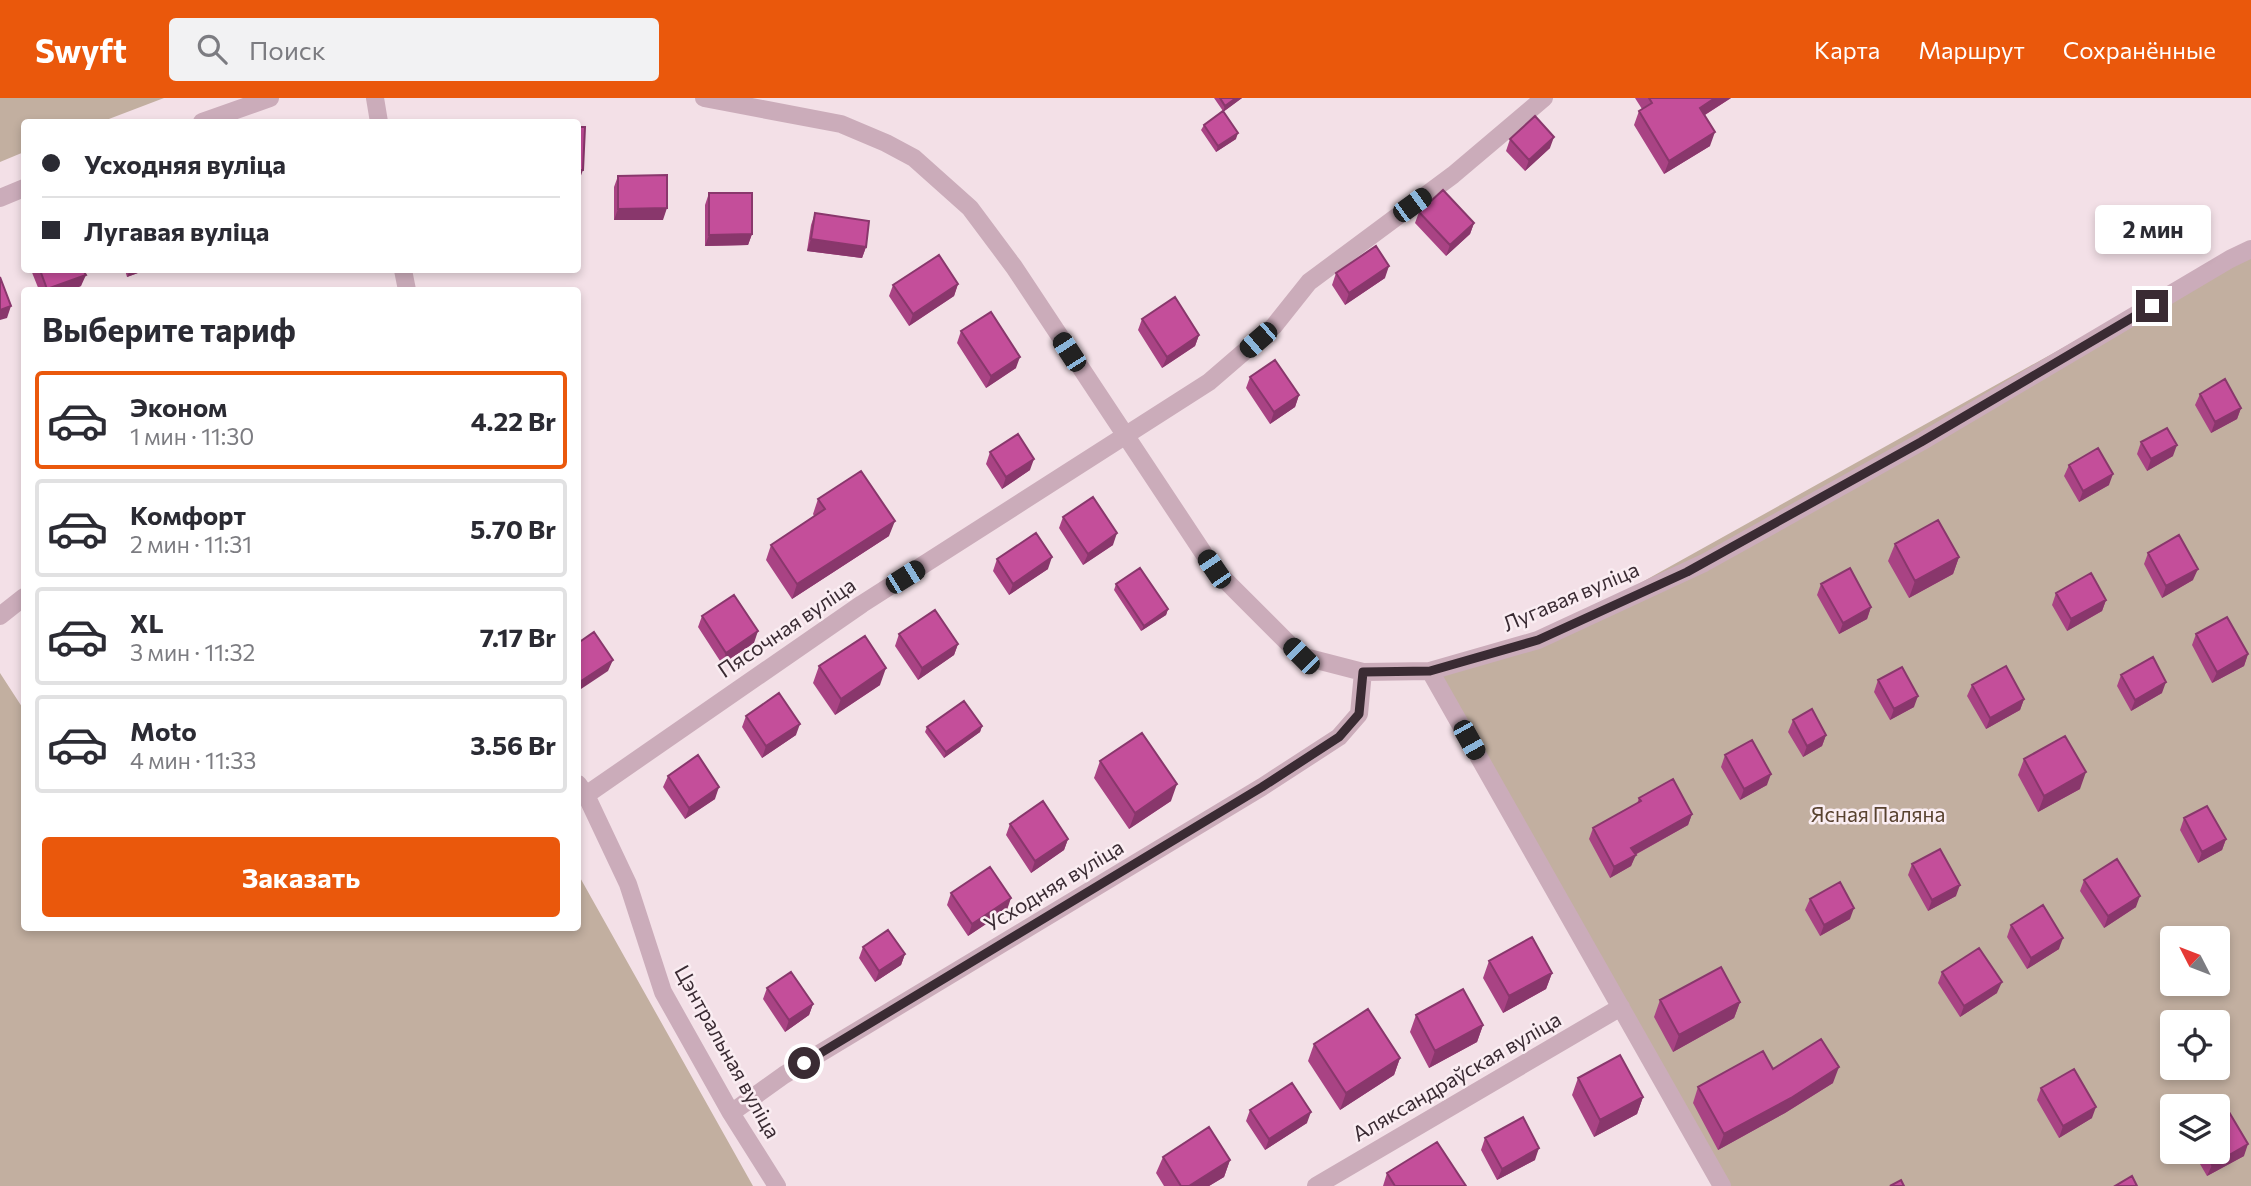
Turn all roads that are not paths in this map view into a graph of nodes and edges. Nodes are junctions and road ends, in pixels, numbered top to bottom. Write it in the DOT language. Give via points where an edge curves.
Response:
graph roads {
  1 [pos="270,98"];
  2 [pos="375,98"];
  3 [pos="704,98"];
  4 [pos="1544,98"];
  5 [pos="210,119"];
  6 [pos="378,119"];
  7 [pos="21,189"];
  8 [pos="0,198"];
  9 [pos="2251,249"];
  10 [pos="1125,436"];
  11 [pos="21,599"];
  12 [pos="0,616"];
  13 [pos="1430,671"];
  14 [pos="1363,672"];
  15 [pos="582,789"];
  16 [pos="1621,1007"];
  17 [pos="731,1113"];
  18 [pos="777,1186"];
  19 [pos="1317,1186"];
  20 [pos="1722,1186"];
  1 -- 5 [label="street"];
  2 -- 6 [label="street"];
  3 -- 10 [label="street, Лугавая вуліца" via="841,124 914,158 970,208"];
  4 -- 10 [label="street, Пясочная вуліца" via="1453,175 1308,282 1275,326 1209,382"];
  7 -- 8 [label="street"];
  9 -- 13 [label="street, Лугавая вуліца" via="1704,563 1538,640"];
  10 -- 14 [label="street, Лугавая вуліца" via="1214,569 1301,656"];
  10 -- 15 [label="street, Пясочная вуліца"];
  11 -- 12 [label="street"];
  13 -- 14 [label="street, Лугавая вуліца"];
  13 -- 16 [label="street"];
  14 -- 17 [label="street, Усходняя вуліца" via="1359,714 1339,737 784,1075"];
  15 -- 17 [label="street, Цэнтральная вуліца" via="628,884 663,992"];
  16 -- 19 [label="street, Аляксандраўская вуліца"];
  16 -- 20 [label="street"];
  17 -- 18 [label="street, Цэнтральная вуліца"];
}
